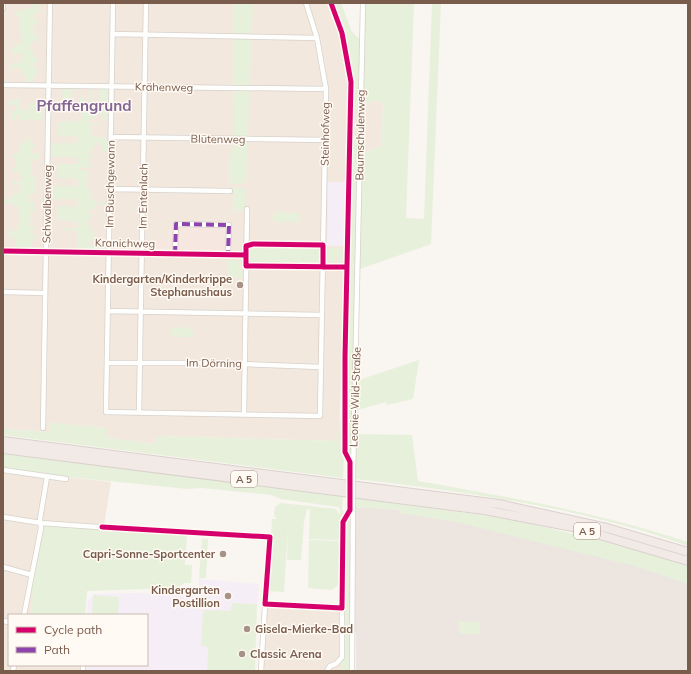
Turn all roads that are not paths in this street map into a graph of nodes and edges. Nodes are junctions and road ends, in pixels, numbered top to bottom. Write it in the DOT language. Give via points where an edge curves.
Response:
graph roads {
  1 [pos="3,3"];
  2 [pos="50,3"];
  3 [pos="113,3"];
  4 [pos="146,3"];
  5 [pos="306,3"];
  6 [pos="363,3"];
  7 [pos="3,8"];
  8 [pos="113,34"];
  9 [pos="145,35"];
  10 [pos="317,38"];
  11 [pos="49,84"];
  12 [pos="3,85"];
  13 [pos="112,86"];
  14 [pos="144,86"];
  15 [pos="326,89"];
  16 [pos="111,137"];
  17 [pos="144,137"];
  18 [pos="326,140"];
  19 [pos="110,189"];
  20 [pos="143,190"];
  21 [pos="230,191"];
  22 [pos="247,209"];
  23 [pos="323,245"];
  24 [pos="246,246"];
  25 [pos="3,251"];
  26 [pos="46,251"];
  27 [pos="109,252"];
  28 [pos="142,253"];
  29 [pos="175,254"];
  30 [pos="228,254"];
  31 [pos="246,255"];
  32 [pos="246,266"];
  33 [pos="358,266"];
  34 [pos="323,267"];
  35 [pos="3,292"];
  36 [pos="45,293"];
  37 [pos="108,312"];
  38 [pos="141,312"];
  39 [pos="245,314"];
  40 [pos="322,315"];
  41 [pos="140,362"];
  42 [pos="107,363"];
  43 [pos="245,364"];
  44 [pos="321,367"];
  45 [pos="139,412"];
  46 [pos="244,414"];
  47 [pos="44,428"];
  48 [pos="3,441"];
  49 [pos="3,449"];
  50 [pos="3,470"];
  51 [pos="47,477"];
  52 [pos="66,479"];
  53 [pos="3,517"];
  54 [pos="41,523"];
  55 [pos="154,531"];
  56 [pos="688,552"];
  57 [pos="688,561"];
  58 [pos="3,567"];
  59 [pos="267,573"];
  60 [pos="32,575"];
  61 [pos="265,604"];
  62 [pos="24,614"];
  63 [pos="261,671"];
  64 [pos="327,671"];
  65 [pos="352,671"];
  1 -- 7 [label="street"];
  2 -- 11 [label="street, Schwalbenweg"];
  3 -- 8 [label="street, Im Buschgewann"];
  4 -- 9 [label="street, Im Entenlach"];
  5 -- 10 [label="street, Steinhofweg"];
  6 -- 33 [label="street, Baumschulenweg"];
  8 -- 9 [label="street"];
  8 -- 13 [label="street, Im Buschgewann"];
  9 -- 10 [label="street"];
  9 -- 14 [label="street, Im Entenlach"];
  10 -- 15 [label="street, Steinhofweg"];
  11 -- 12 [label="street, Krähenweg"];
  11 -- 13 [label="street, Krähenweg"];
  11 -- 26 [label="street, Schwalbenweg"];
  13 -- 14 [label="street, Krähenweg"];
  13 -- 16 [label="street, Im Buschgewann"];
  14 -- 15 [label="street, Krähenweg"];
  14 -- 17 [label="street, Im Entenlach"];
  15 -- 18 [label="street, Steinhofweg"];
  16 -- 17 [label="street, Blütenweg"];
  16 -- 19 [label="street, Im Buschgewann"];
  17 -- 18 [label="street, Blütenweg"];
  17 -- 20 [label="street, Im Entenlach"];
  18 -- 23 [label="street, Steinhofweg"];
  19 -- 20 [label="street"];
  19 -- 27 [label="street, Im Buschgewann"];
  20 -- 21 [label="street"];
  20 -- 28 [label="street, Im Entenlach"];
  22 -- 24 [label="street"];
  23 -- 24 [label="street"];
  23 -- 34 [label="street, Steinhofweg"];
  24 -- 31 [label="street"];
  25 -- 26 [label="street, Kranichweg"];
  26 -- 27 [label="street, Kranichweg"];
  26 -- 36 [label="street, Schwalbenweg"];
  27 -- 28 [label="street, Kranichweg"];
  27 -- 37 [label="street, Im Buschgewann"];
  28 -- 29 [label="street, Kranichweg"];
  28 -- 38 [label="street, Im Entenlach"];
  29 -- 30 [label="street, Kranichweg"];
  29 -- 30 [label="street" via="176,224 229,225"];
  30 -- 31 [label="street, Kranichweg"];
  31 -- 32 [label="street"];
  32 -- 34 [label="street"];
  32 -- 39 [label="street"];
  33 -- 65 [label="street, Leonie-Wild-Straße, bridge" via="352,501"];
  34 -- 40 [label="street, Steinhofweg"];
  35 -- 36 [label="street"];
  36 -- 47 [label="street, Schwalbenweg"];
  37 -- 38 [label="street"];
  37 -- 42 [label="street, Im Buschgewann"];
  38 -- 39 [label="street"];
  38 -- 41 [label="street, Im Entenlach"];
  39 -- 40 [label="street"];
  39 -- 43 [label="street"];
  40 -- 44 [label="street, Steinhofweg"];
  41 -- 42 [label="street, Im Dörning"];
  41 -- 43 [label="street, Im Dörning"];
  41 -- 45 [label="street, Im Entenlach"];
  42 -- 45 [label="street, Im Buschgewann" via="106,412"];
  43 -- 44 [label="street, Im Dörning"];
  43 -- 46 [label="street"];
  44 -- 46 [label="street, Steinhofweg" via="320,416"];
  45 -- 46 [label="street"];
  48 -- 56 [label="highway, A 5" via="485,502 575,520"];
  49 -- 57 [label="highway, A 5" via="484,510 573,527"];
  50 -- 51 [label="street"];
  51 -- 52 [label="street"];
  51 -- 54 [label="street"];
  53 -- 54 [label="street"];
  54 -- 55 [label="street"];
  54 -- 60 [label="street"];
  58 -- 60 [label="street"];
  59 -- 61 [label="street"];
  60 -- 62 [label="street"];
  61 -- 63 [label="street"];
  61 -- 64 [label="street" via="342,608 342,657"];
}
